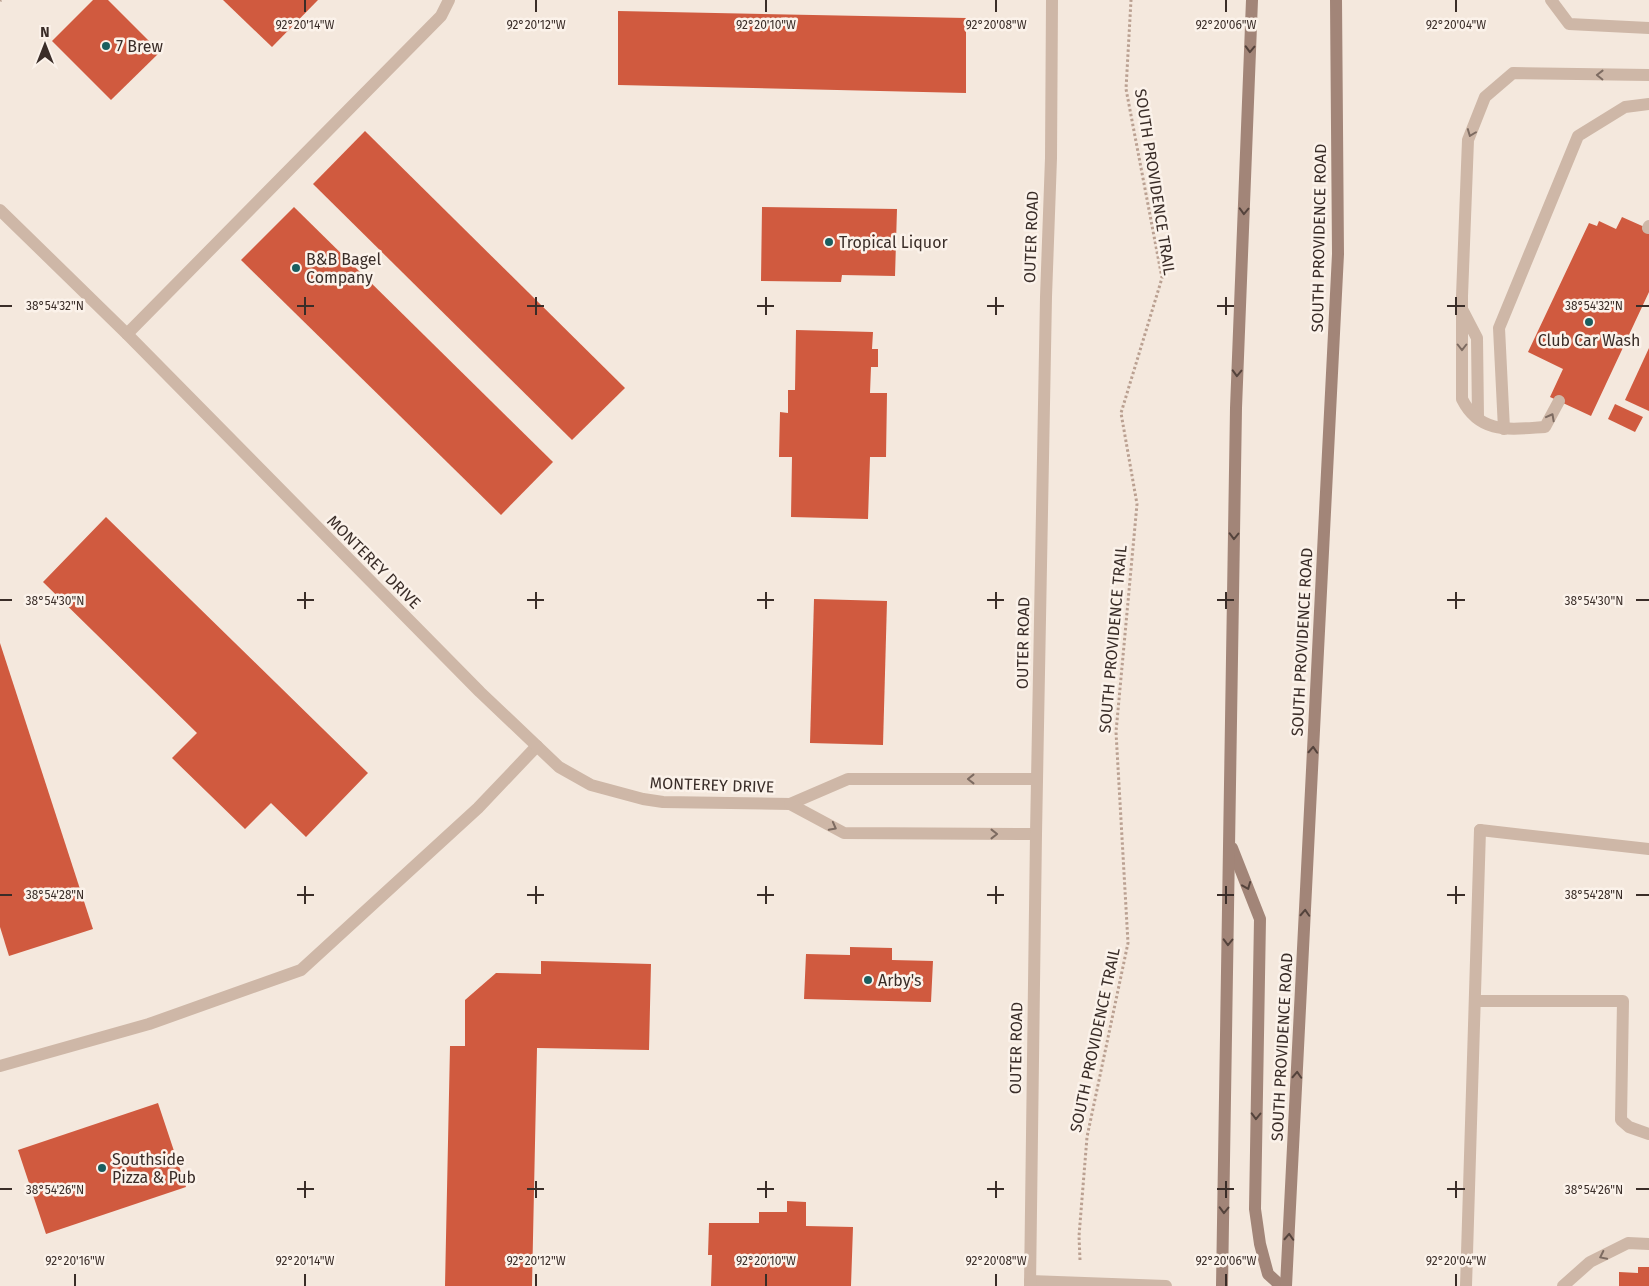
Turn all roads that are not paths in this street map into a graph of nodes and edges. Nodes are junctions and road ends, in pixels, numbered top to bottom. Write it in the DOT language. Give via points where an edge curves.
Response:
graph roads {
  1 [pos="449,0"];
  2 [pos="1052,0"];
  3 [pos="1252,0"];
  4 [pos="1336,0"];
  5 [pos="1551,0"];
  6 [pos="1649,28"];
  7 [pos="1649,75"];
  8 [pos="1649,104"];
  9 [pos="0,210"];
  10 [pos="128,334"];
  11 [pos="1559,401"];
  12 [pos="1504,429"];
  13 [pos="537,746"];
  14 [pos="1037,779"];
  15 [pos="790,804"];
  16 [pos="1036,834"];
  17 [pos="1229,841"];
  18 [pos="1649,849"];
  19 [pos="1475,1001"];
  20 [pos="0,1066"];
  21 [pos="1649,1134"];
  22 [pos="1649,1244"];
  23 [pos="1030,1283"];
  24 [pos="1166,1286"];
  25 [pos="1222,1286"];
  26 [pos="1281,1286"];
  27 [pos="1286,1286"];
  28 [pos="1466,1286"];
  29 [pos="1564,1286"];
  1 -- 10 [label="street" via="441,16"];
  2 -- 14 [label="street, OUTER ROAD"];
  3 -- 17 [label="main road, one-way" via="1236,408"];
  27 -- 4 [label="main road, SOUTH PROVIDENCE ROAD, one-way" via="1338,254"];
  5 -- 6 [label="street" via="1570,24"];
  7 -- 12 [label="street, one-way" via="1513,73 1485,97 1468,140 1462,399 1478,417 1492,427"];
  8 -- 12 [label="street" via="1625,107 1578,136 1499,328"];
  9 -- 10 [label="street, MONTEREY DRIVE"];
  10 -- 13 [label="street, MONTEREY DRIVE" via="301,512"];
  12 -- 11 [label="street, one-way" via="1546,427"];
  13 -- 15 [label="street, MONTEREY DRIVE" via="559,767 591,785 643,799"];
  13 -- 20 [label="street" via="478,808 301,970 149,1024"];
  14 -- 15 [label="street, MONTEREY DRIVE, one-way" via="848,779"];
  14 -- 16 [label="street, OUTER ROAD"];
  15 -- 16 [label="street, MONTEREY DRIVE, one-way" via="844,833"];
  16 -- 23 [label="street, OUTER ROAD"];
  17 -- 25 [label="main road, one-way"];
  17 -- 26 [label="main road, one-way" via="1260,919 1255,1209 1268,1274"];
  18 -- 19 [label="street" via="1480,830"];
  19 -- 21 [label="street" via="1623,1001 1621,1120 1629,1127"];
  19 -- 28 [label="street"];
  22 -- 29 [label="street, one-way" via="1628,1244 1598,1258"];
  23 -- 24 [label="street"];
}
